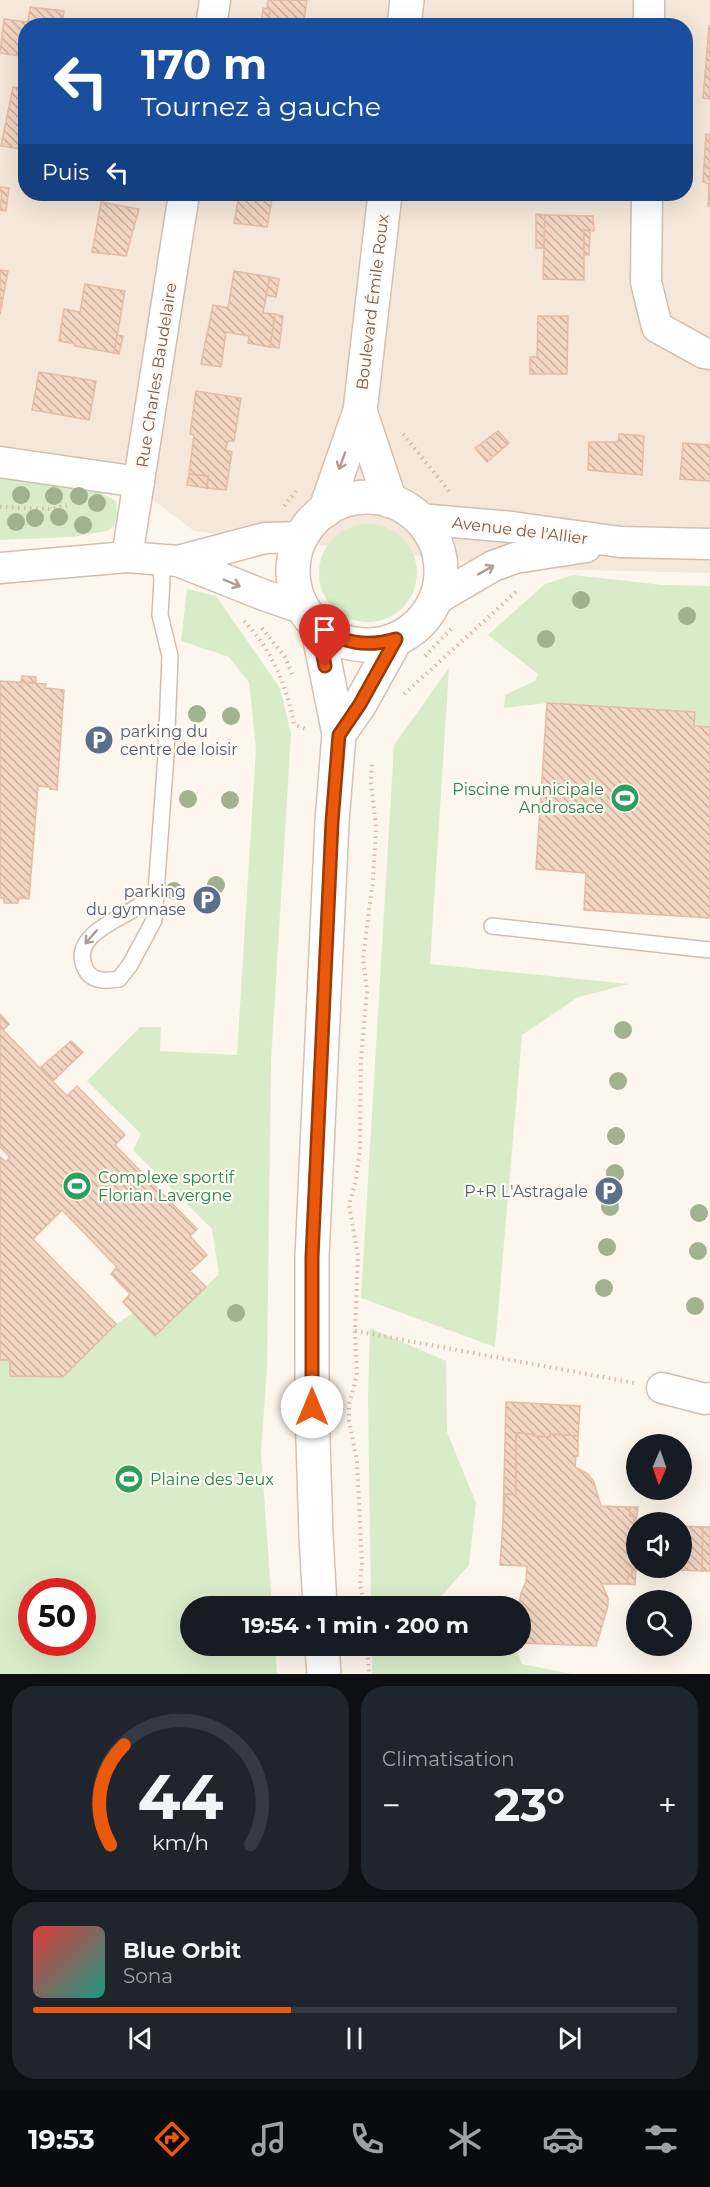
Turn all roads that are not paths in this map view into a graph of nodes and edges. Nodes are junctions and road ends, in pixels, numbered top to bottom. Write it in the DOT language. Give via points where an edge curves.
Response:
graph roads {
  1 [pos="215,0"];
  2 [pos="407,0"];
  3 [pos="649,0"];
  4 [pos="212,18"];
  5 [pos="405,18"];
  6 [pos="649,18"];
  7 [pos="183,201"];
  8 [pos="384,201"];
  9 [pos="647,201"];
  10 [pos="710,354"];
  11 [pos="360,411"];
  12 [pos="0,462"];
  13 [pos="139,482"];
  14 [pos="390,501"];
  15 [pos="324,511"];
  16 [pos="419,519"];
  17 [pos="302,537"];
  18 [pos="620,542"];
  19 [pos="710,544"];
  20 [pos="127,557"];
  21 [pos="169,560"];
  22 [pos="0,568"];
  23 [pos="435,600"];
  24 [pos="310,617"];
  25 [pos="396,639"];
  26 [pos="339,735"];
  27 [pos="156,891"];
  28 [pos="492,926"];
  29 [pos="710,950"];
  30 [pos="662,1389"];
  31 [pos="710,1398"];
  32 [pos="319,1596"];
  33 [pos="323,1656"];
  34 [pos="324,1674"];
  1 -- 4 [label="street"];
  2 -- 5 [label="main road"];
  3 -- 6 [label="street"];
  7 -- 13 [label="street, Rue Charles Baudelaire"];
  8 -- 11 [label="main road, Boulevard Émile Roux"];
  9 -- 10 [label="street" via="646,282 657,327"];
  11 -- 14 [label="main road, Boulevard Émile Roux"];
  11 -- 15 [label="main road, Boulevard Émile Roux, one-way"];
  12 -- 13 [label="street"];
  13 -- 20 [label="street, Rue Charles Baudelaire"];
  14 -- 15 [label="main road" via="356,498"];
  14 -- 16 [label="main road"];
  15 -- 17 [label="main road"];
  16 -- 18 [label="street, Avenue de l'Allier"];
  16 -- 23 [label="main road" via="430,532 439,556 440,583"];
  17 -- 21 [label="street" via="265,538"];
  17 -- 24 [label="main road" via="294,565 296,588"];
  18 -- 19 [label="street, Avenue de l'Allier"];
  23 -- 18 [label="street, Avenue de l'Allier, one-way" via="493,566 515,558"];
  20 -- 21 [label="street"];
  20 -- 22 [label="street"];
  21 -- 24 [label="street, one-way"];
  21 -- 27 [label="lane" via="162,580 159,615 170,656"];
  23 -- 25 [label="main road" via="420,623"];
  24 -- 25 [label="main road" via="330,635 346,642 380,644"];
  24 -- 26 [label="main road"];
  25 -- 26 [label="main road"];
  26 -- 32 [label="main road" via="312,1257 312,1407"];
  27 -- 27 [label="lane, one-way" via="136,908 99,928 83,947 81,961 88,974 105,981 119,979 154,920"];
  28 -- 29 [label="lane"];
  30 -- 31 [label="street"];
  33 -- 34 [label="main road"];
}
